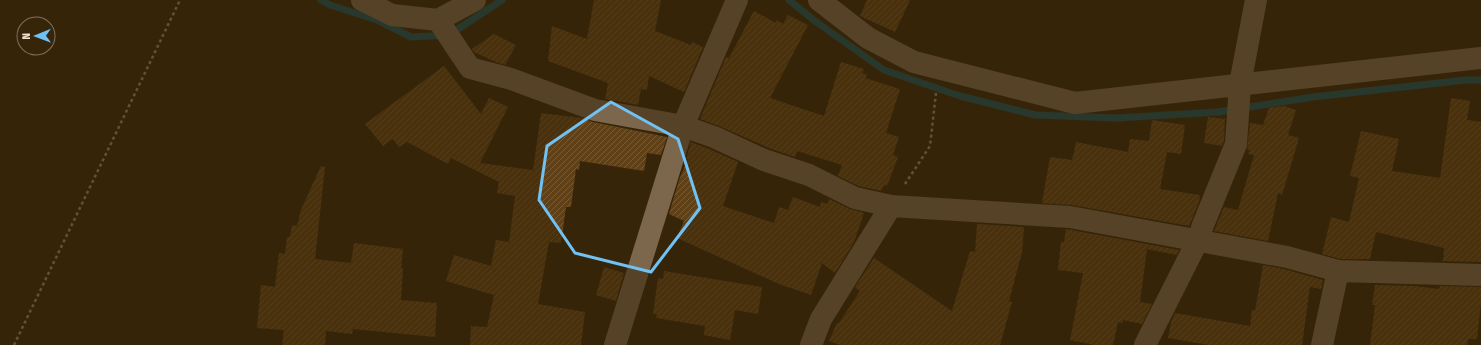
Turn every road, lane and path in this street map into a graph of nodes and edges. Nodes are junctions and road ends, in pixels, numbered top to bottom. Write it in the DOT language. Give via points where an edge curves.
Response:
graph roads {
  1 [pos="180,0"];
  2 [pos="362,0"];
  3 [pos="475,0"];
  4 [pos="737,0"];
  5 [pos="820,0"];
  6 [pos="1256,0"];
  7 [pos="438,20"];
  8 [pos="1481,58"];
  9 [pos="1240,84"];
  10 [pos="936,93"];
  11 [pos="683,126"];
  12 [pos="891,206"];
  13 [pos="1198,240"];
  14 [pos="1338,271"];
  15 [pos="1481,275"];
  16 [pos="14,345"];
  17 [pos="615,345"];
  18 [pos="811,345"];
  19 [pos="1145,345"];
  20 [pos="1322,345"];
  1 -- 16 [label="path"];
  2 -- 7 [label="street" via="392,15"];
  3 -- 7 [label="street"];
  4 -- 11 [label="street"];
  5 -- 9 [label="street" via="868,38 914,62 1075,103"];
  6 -- 9 [label="street"];
  7 -- 11 [label="street" via="470,68 511,79 595,110"];
  8 -- 9 [label="street"];
  9 -- 13 [label="street" via="1236,144"];
  10 -- 12 [label="path" via="930,146"];
  11 -- 12 [label="street" via="809,176 855,198"];
  11 -- 17 [label="street"];
  12 -- 13 [label="street" via="1070,217"];
  12 -- 18 [label="street" via="821,319"];
  13 -- 14 [label="street" via="1287,257"];
  13 -- 19 [label="street"];
  14 -- 15 [label="street"];
  14 -- 20 [label="street"];
}
